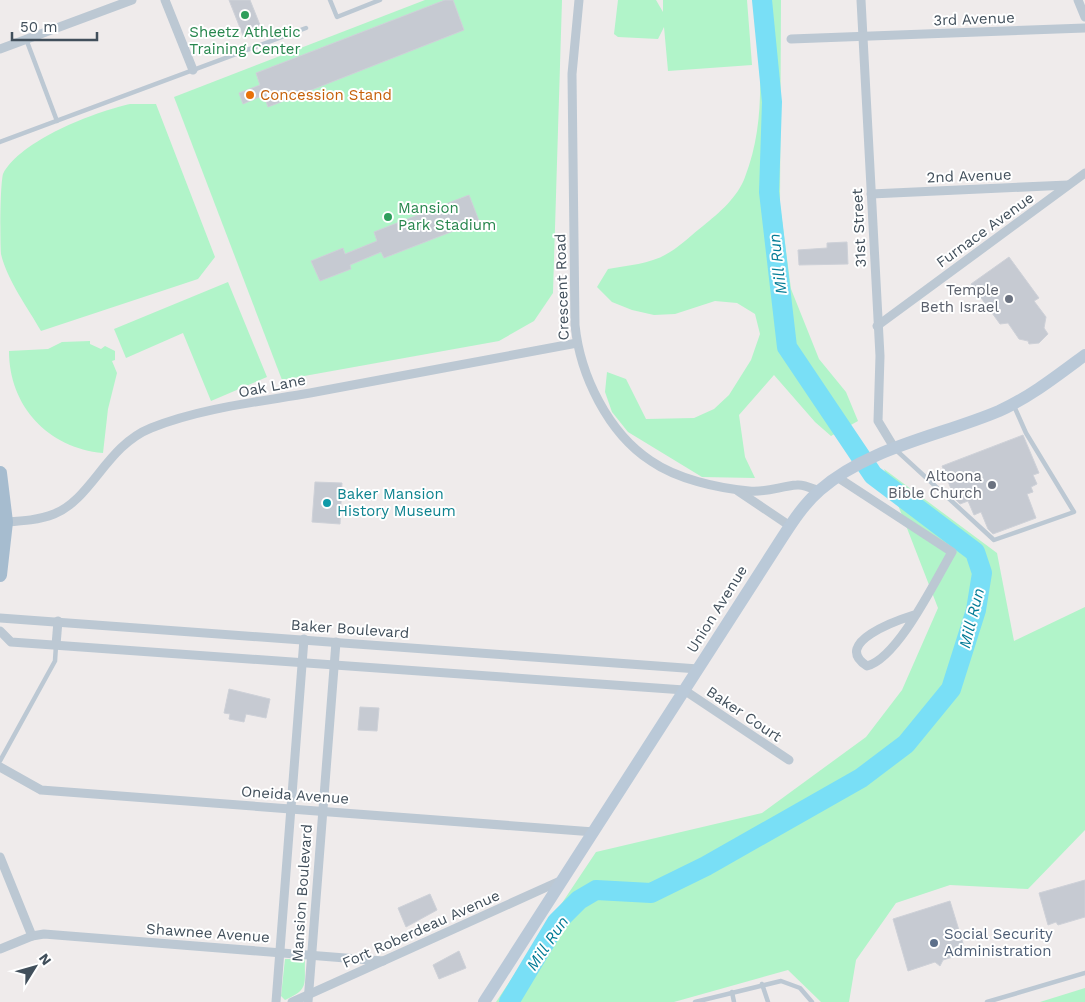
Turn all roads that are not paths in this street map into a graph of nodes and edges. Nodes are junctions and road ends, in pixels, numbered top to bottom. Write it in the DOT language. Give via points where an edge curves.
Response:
graph roads {
  1 [pos="132,0"];
  2 [pos="166,0"];
  3 [pos="330,0"];
  4 [pos="380,0"];
  5 [pos="579,0"];
  6 [pos="862,0"];
  7 [pos="1078,0"];
  8 [pos="1085,17"];
  9 [pos="306,28"];
  10 [pos="1085,28"];
  11 [pos="863,37"];
  12 [pos="26,39"];
  13 [pos="791,39"];
  14 [pos="0,49"];
  15 [pos="193,70"];
  16 [pos="57,121"];
  17 [pos="0,142"];
  18 [pos="1085,173"];
  19 [pos="1068,185"];
  20 [pos="871,194"];
  21 [pos="877,326"];
  22 [pos="577,343"];
  23 [pos="1085,355"];
  24 [pos="1013,404"];
  25 [pos="895,449"];
  26 [pos="0,473"];
  27 [pos="837,477"];
  28 [pos="734,489"];
  29 [pos="819,491"];
  30 [pos="6,522"];
  31 [pos="790,526"];
  32 [pos="0,575"];
  33 [pos="914,615"];
  34 [pos="0,618"];
  35 [pos="58,621"];
  36 [pos="0,631"];
  37 [pos="304,639"];
  38 [pos="336,642"];
  39 [pos="56,646"];
  40 [pos="301,663"];
  41 [pos="333,665"];
  42 [pos="698,669"];
  43 [pos="684,690"];
  44 [pos="789,760"];
  45 [pos="0,761"];
  46 [pos="0,767"];
  47 [pos="291,808"];
  48 [pos="321,811"];
  49 [pos="594,832"];
  50 [pos="0,858"];
  51 [pos="560,881"];
  52 [pos="32,936"];
  53 [pos="0,949"];
  54 [pos="280,953"];
  55 [pos="312,955"];
  56 [pos="383,961"];
  57 [pos="1085,973"];
  58 [pos="762,984"];
  59 [pos="732,992"];
  60 [pos="308,998"];
  61 [pos="698,1001"];
  62 [pos="276,1002"];
  63 [pos="292,1002"];
  64 [pos="484,1002"];
  65 [pos="734,1002"];
  66 [pos="768,1002"];
  67 [pos="812,1002"];
  68 [pos="988,1002"];
  1 -- 12 [label="street"];
  2 -- 15 [label="street"];
  3 -- 4 [label="lane" via="337,17"];
  5 -- 22 [label="street, Crescent Road" via="574,45 572,136"];
  6 -- 11 [label="street, 31st Street"];
  7 -- 8 [label="street"];
  9 -- 15 [label="lane"];
  10 -- 11 [label="street, 3rd Avenue"];
  11 -- 13 [label="street, 3rd Avenue"];
  11 -- 20 [label="street, 31st Street"];
  12 -- 14 [label="street"];
  12 -- 16 [label="lane"];
  15 -- 16 [label="lane"];
  16 -- 17 [label="lane"];
  18 -- 19 [label="street, Furnace Avenue"];
  19 -- 20 [label="street, 2nd Avenue"];
  19 -- 21 [label="street, Furnace Avenue"];
  20 -- 21 [label="street, 31st Street"];
  21 -- 25 [label="street, 31st Street" via="880,356 878,420"];
  22 -- 28 [label="street, Crescent Road" via="602,404 626,440 639,453 670,471"];
  22 -- 30 [label="street, Oak Lane" via="169,422 134,435 74,502 55,514"];
  23 -- 24 [label="main road, Union Avenue"];
  24 -- 25 [label="main road, Union Avenue"];
  24 -- 25 [label="lane" via="1074,512 994,540"];
  25 -- 27 [label="main road, Union Avenue"];
  26 -- 30 [label="main road"];
  27 -- 29 [label="main road, Union Avenue"];
  27 -- 33 [label="street" via="952,552"];
  28 -- 29 [label="street, Crescent Road" via="761,492 799,484"];
  28 -- 31 [label="street, Crescent Road"];
  29 -- 31 [label="main road, Union Avenue"];
  30 -- 32 [label="main road"];
  31 -- 42 [label="main road, Union Avenue"];
  33 -- 33 [label="street" via="884,625 867,636 858,645 856,653 860,662 867,666 874,664 886,654 898,642"];
  34 -- 35 [label="street, Baker Boulevard"];
  35 -- 37 [label="street, Baker Boulevard"];
  35 -- 39 [label="street"];
  36 -- 39 [label="street" via="11,642"];
  37 -- 38 [label="street, Baker Boulevard"];
  37 -- 40 [label="street, Mansion Boulevard"];
  38 -- 41 [label="street, Mansion Boulevard"];
  38 -- 42 [label="street, Baker Boulevard"];
  39 -- 40 [label="street"];
  39 -- 45 [label="lane" via="55,661"];
  40 -- 41 [label="street"];
  40 -- 47 [label="street, Mansion Boulevard"];
  41 -- 43 [label="street"];
  41 -- 48 [label="street, Mansion Boulevard"];
  42 -- 43 [label="main road, Union Avenue"];
  43 -- 44 [label="street, Baker Court"];
  43 -- 49 [label="main road, Union Avenue"];
  46 -- 47 [label="street, Oneida Avenue" via="41,790"];
  47 -- 48 [label="street, Oneida Avenue"];
  47 -- 54 [label="street, Mansion Boulevard"];
  48 -- 49 [label="street, Oneida Avenue"];
  48 -- 55 [label="street, Mansion Boulevard"];
  49 -- 51 [label="main road, Union Avenue"];
  50 -- 52 [label="street"];
  51 -- 56 [label="street, Fort Roberdeau Avenue"];
  51 -- 64 [label="main road, Union Avenue"];
  52 -- 53 [label="street, Shawnee Avenue"];
  52 -- 54 [label="street, Shawnee Avenue" via="44,934"];
  54 -- 55 [label="street, Shawnee Avenue"];
  54 -- 62 [label="street, Mansion Boulevard"];
  55 -- 56 [label="street, Shawnee Avenue"];
  55 -- 60 [label="street, Mansion Boulevard"];
  56 -- 60 [label="street, Fort Roberdeau Avenue"];
  57 -- 68 [label="lane"];
  58 -- 59 [label="lane"];
  58 -- 66 [label="lane"];
  58 -- 67 [label="lane" via="791,983"];
  59 -- 61 [label="lane"];
  59 -- 65 [label="lane"];
  60 -- 63 [label="street, Fort Roberdeau Avenue"];
}
